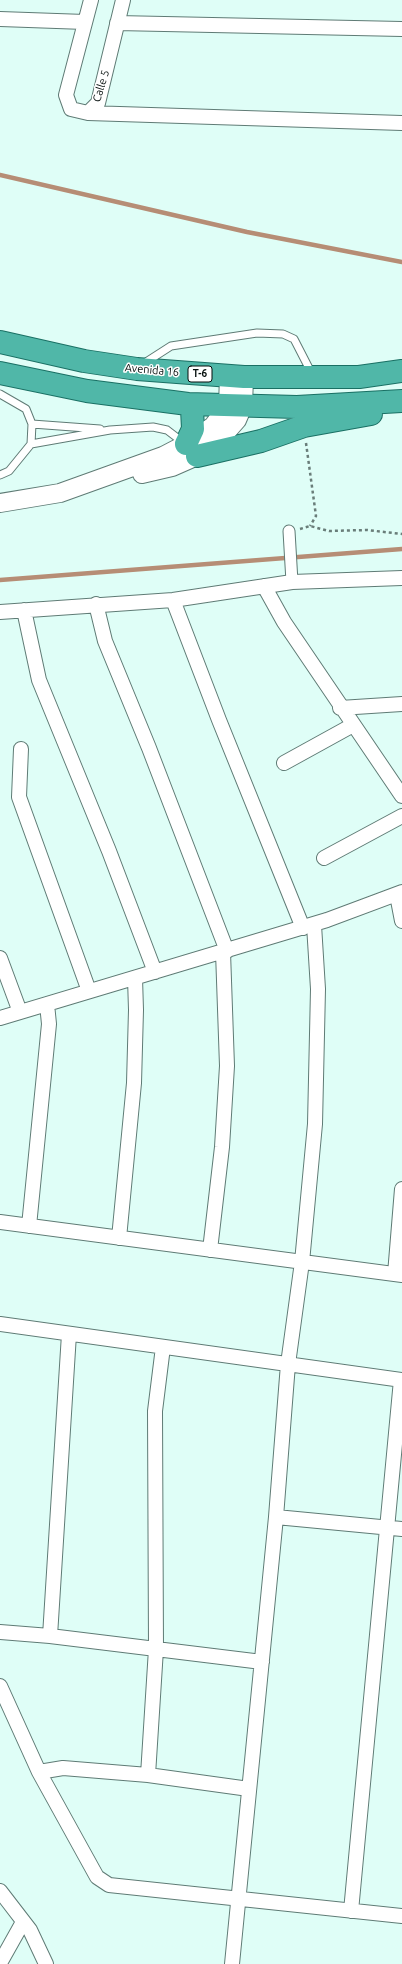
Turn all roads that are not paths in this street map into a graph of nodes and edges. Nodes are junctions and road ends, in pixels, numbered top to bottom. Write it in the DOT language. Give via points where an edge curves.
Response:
graph roads {
  1 [pos="91,0"];
  2 [pos="123,0"];
  3 [pos="0,19"];
  4 [pos="85,22"];
  5 [pos="117,23"];
  6 [pos="402,29"];
  7 [pos="88,113"];
  8 [pos="402,123"];
  9 [pos="0,342"];
  10 [pos="137,369"];
  11 [pos="402,371"];
  12 [pos="0,373"];
  13 [pos="237,377"];
  14 [pos="314,378"];
  15 [pos="0,394"];
  16 [pos="398,402"];
  17 [pos="188,404"];
  18 [pos="235,406"];
  19 [pos="32,424"];
  20 [pos="110,430"];
  21 [pos="31,444"];
  22 [pos="191,450"];
  23 [pos="0,475"];
  24 [pos="0,504"];
  25 [pos="289,531"];
  26 [pos="402,578"];
  27 [pos="292,582"];
  28 [pos="264,586"];
  29 [pos="173,600"];
  30 [pos="96,604"];
  31 [pos="24,610"];
  32 [pos="0,612"];
  33 [pos="402,704"];
  34 [pos="340,708"];
  35 [pos="353,725"];
  36 [pos="21,749"];
  37 [pos="284,764"];
  38 [pos="402,796"];
  39 [pos="402,816"];
  40 [pos="324,858"];
  41 [pos="400,893"];
  42 [pos="402,921"];
  43 [pos="309,926"];
  44 [pos="225,951"];
  45 [pos="0,958"];
  46 [pos="155,972"];
  47 [pos="135,978"];
  48 [pos="89,992"];
  49 [pos="47,1004"];
  50 [pos="20,1012"];
  51 [pos="0,1018"];
  52 [pos="402,1189"];
  53 [pos="0,1222"];
  54 [pos="29,1226"];
  55 [pos="119,1238"];
  56 [pos="210,1250"];
  57 [pos="302,1262"];
  58 [pos="399,1275"];
  59 [pos="0,1324"];
  60 [pos="69,1334"];
  61 [pos="163,1347"];
  62 [pos="288,1364"];
  63 [pos="402,1380"];
  64 [pos="276,1517"];
  65 [pos="386,1528"];
  66 [pos="402,1529"];
  67 [pos="0,1632"];
  68 [pos="50,1636"];
  69 [pos="156,1649"];
  70 [pos="262,1662"];
  71 [pos="0,1686"];
  72 [pos="39,1772"];
  73 [pos="148,1775"];
  74 [pos="249,1789"];
  75 [pos="0,1892"];
  76 [pos="238,1899"];
  77 [pos="351,1911"];
  78 [pos="402,1916"];
  79 [pos="23,1922"];
  80 [pos="0,1963"];
  81 [pos="46,1964"];
  82 [pos="232,1964"];
  1 -- 4 [label="street, Calle 5"];
  2 -- 5 [label="street, Calle 5"];
  3 -- 4 [label="street"];
  4 -- 7 [label="street, Calle 5" via="66,95 70,109"];
  5 -- 6 [label="street"];
  5 -- 7 [label="street, Calle 5" via="98,103"];
  7 -- 8 [label="street"];
  9 -- 10 [label="highway, Avenida 16 / T-6" via="84,361"];
  10 -- 13 [label="highway, Avenida 16 / T-6"];
  10 -- 14 [label="lane" via="171,346 257,333 283,334 294,339"];
  11 -- 14 [label="highway, Avenida 16 / T-6" via="359,377"];
  12 -- 17 [label="highway" via="87,391"];
  13 -- 14 [label="highway, Avenida 16 / T-6"];
  13 -- 18 [label="street"];
  15 -- 19 [label="lane" via="26,409"];
  16 -- 18 [label="highway"];
  16 -- 22 [label="highway" via="369,415 304,426 260,441"];
  17 -- 18 [label="highway"];
  17 -- 22 [label="highway" via="192,409"];
  18 -- 22 [label="street"];
  19 -- 20 [label="lane"];
  19 -- 21 [label="lane"];
  20 -- 21 [label="lane"];
  20 -- 22 [label="lane" via="153,427 167,430"];
  21 -- 23 [label="lane" via="9,471"];
  22 -- 24 [label="street" via="163,456 60,493"];
  25 -- 27 [label="street"];
  26 -- 27 [label="street"];
  27 -- 28 [label="street"];
  28 -- 29 [label="street"];
  28 -- 34 [label="street" via="284,622"];
  29 -- 30 [label="street"];
  29 -- 43 [label="street" via="219,720"];
  30 -- 31 [label="street"];
  30 -- 44 [label="street" via="105,641 149,748"];
  31 -- 32 [label="street"];
  31 -- 46 [label="street" via="39,680"];
  33 -- 34 [label="street"];
  34 -- 35 [label="street"];
  35 -- 37 [label="street"];
  35 -- 38 [label="street"];
  36 -- 48 [label="street" via="19,797"];
  39 -- 40 [label="street"];
  41 -- 42 [label="street"];
  41 -- 43 [label="street"];
  43 -- 44 [label="street"];
  43 -- 57 [label="street" via="318,989 316,1124"];
  44 -- 46 [label="street"];
  44 -- 56 [label="street" via="227,1066 222,1147"];
  45 -- 50 [label="street"];
  46 -- 47 [label="street"];
  47 -- 48 [label="street"];
  47 -- 55 [label="street" via="134,1082"];
  48 -- 49 [label="street"];
  49 -- 50 [label="street"];
  49 -- 54 [label="street" via="49,1024"];
  50 -- 51 [label="street"];
  52 -- 58 [label="street"];
  53 -- 54 [label="street"];
  54 -- 55 [label="street"];
  55 -- 56 [label="street"];
  56 -- 57 [label="street"];
  57 -- 58 [label="street"];
  57 -- 62 [label="street"];
  59 -- 60 [label="street"];
  60 -- 61 [label="street"];
  60 -- 68 [label="street"];
  61 -- 62 [label="street"];
  61 -- 69 [label="street" via="155,1412"];
  62 -- 63 [label="street"];
  62 -- 64 [label="street"];
  63 -- 65 [label="street"];
  64 -- 65 [label="street"];
  64 -- 70 [label="street"];
  65 -- 66 [label="street"];
  65 -- 77 [label="street"];
  67 -- 68 [label="street"];
  68 -- 69 [label="street"];
  69 -- 70 [label="street"];
  69 -- 73 [label="street"];
  70 -- 74 [label="street"];
  71 -- 72 [label="street"];
  72 -- 73 [label="street" via="63,1768"];
  72 -- 76 [label="street" via="97,1877 109,1885"];
  73 -- 74 [label="street"];
  74 -- 76 [label="street"];
  75 -- 79 [label="street"];
  76 -- 77 [label="street"];
  76 -- 82 [label="street"];
  77 -- 78 [label="street"];
  79 -- 80 [label="street"];
  79 -- 81 [label="street" via="30,1930"];
}
